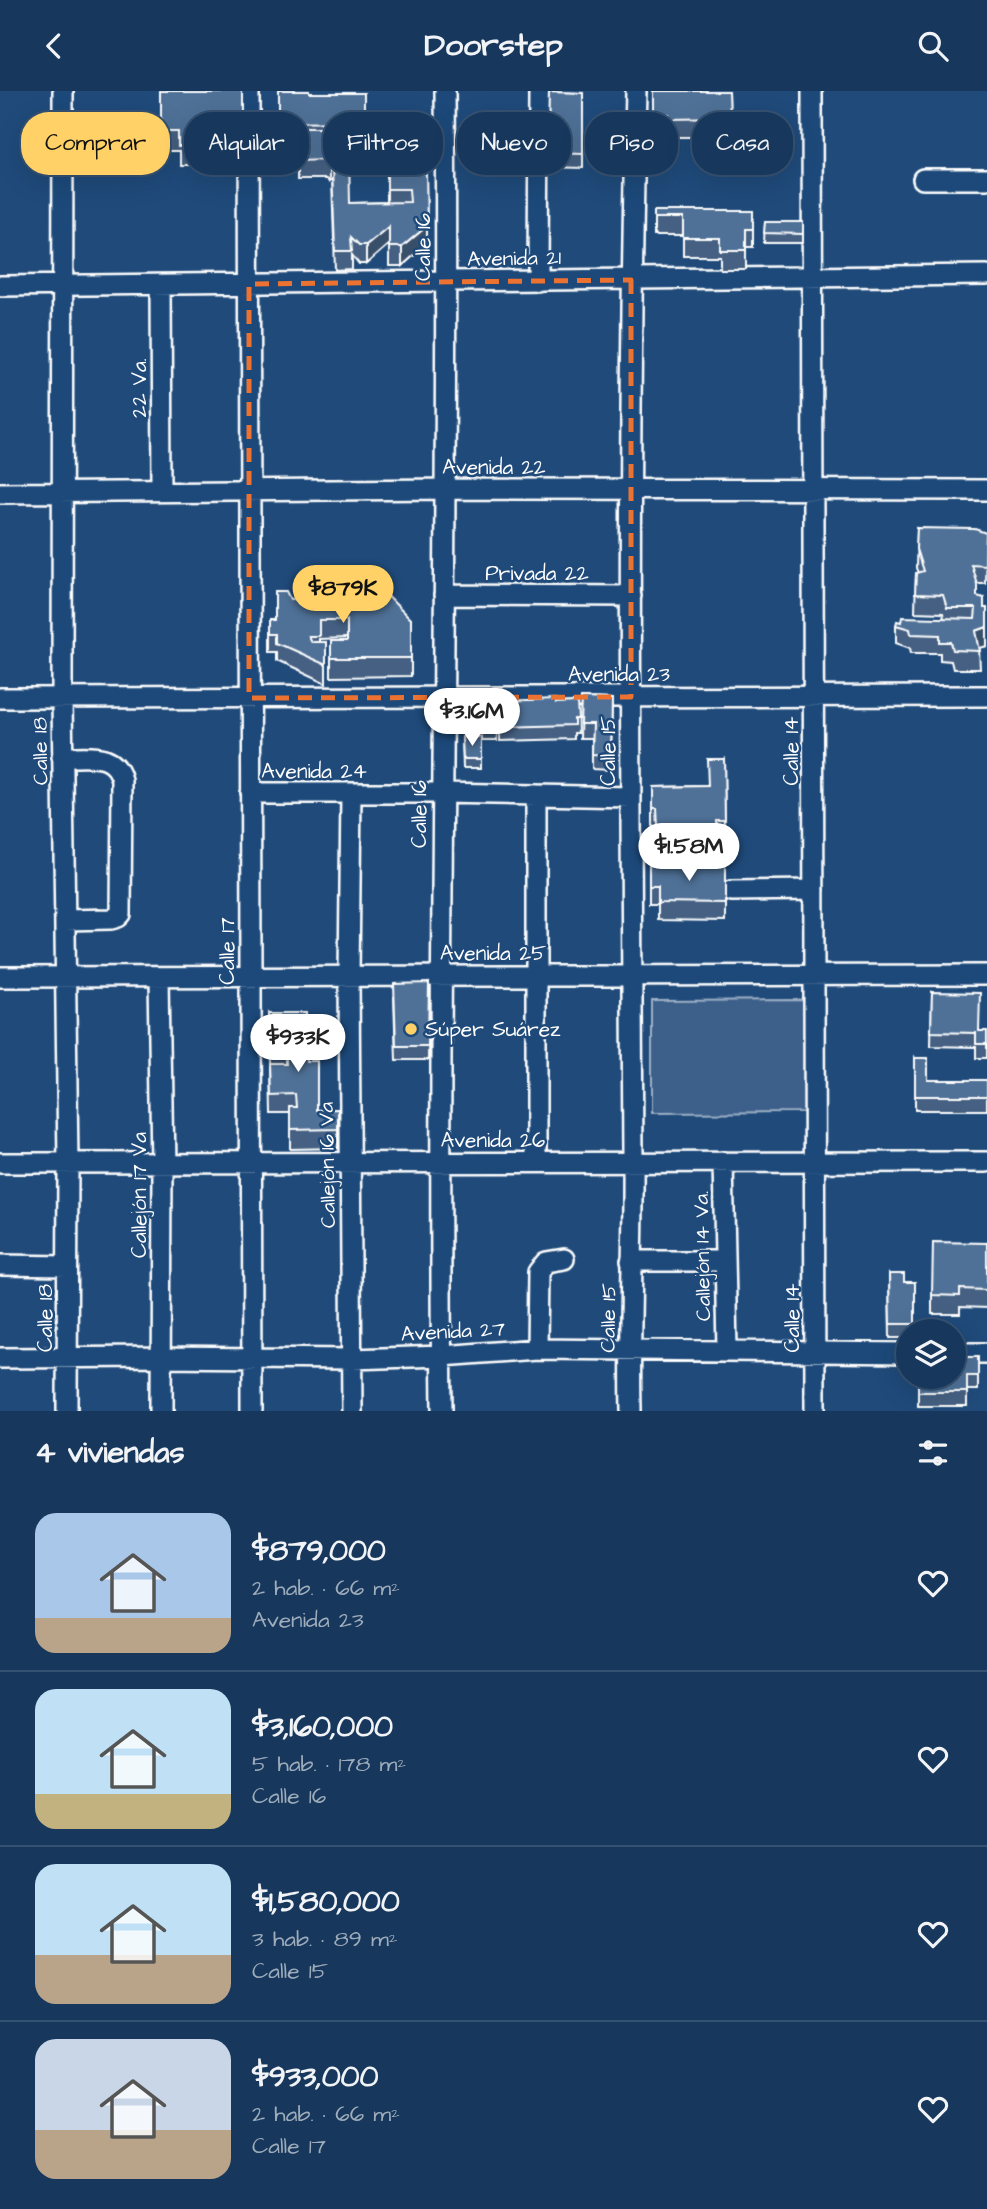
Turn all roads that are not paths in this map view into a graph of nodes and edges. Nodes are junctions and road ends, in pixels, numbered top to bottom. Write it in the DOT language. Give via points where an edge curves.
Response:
graph roads {
  1 [pos="63,91"];
  2 [pos="248,91"];
  3 [pos="445,91"];
  4 [pos="539,91"];
  5 [pos="636,91"];
  6 [pos="812,91"];
  7 [pos="923,179"];
  8 [pos="987,179"];
  9 [pos="987,275"];
  10 [pos="812,278"];
  11 [pos="631,280"];
  12 [pos="447,281"];
  13 [pos="538,281"];
  14 [pos="249,283"];
  15 [pos="64,285"];
  16 [pos="160,285"];
  17 [pos="0,286"];
  18 [pos="444,489"];
  19 [pos="987,490"];
  20 [pos="162,491"];
  21 [pos="249,491"];
  22 [pos="631,491"];
  23 [pos="813,491"];
  24 [pos="64,492"];
  25 [pos="0,493"];
  26 [pos="444,595"];
  27 [pos="631,596"];
  28 [pos="987,696"];
  29 [pos="442,697"];
  30 [pos="631,697"];
  31 [pos="813,697"];
  32 [pos="0,698"];
  33 [pos="62,698"];
  34 [pos="249,698"];
  35 [pos="62,757"];
  36 [pos="250,793"];
  37 [pos="351,793"];
  38 [pos="441,793"];
  39 [pos="536,795"];
  40 [pos="631,797"];
  41 [pos="814,890"];
  42 [pos="731,891"];
  43 [pos="65,920"];
  44 [pos="536,975"];
  45 [pos="631,975"];
  46 [pos="814,975"];
  47 [pos="987,975"];
  48 [pos="250,976"];
  49 [pos="349,976"];
  50 [pos="442,976"];
  51 [pos="0,977"];
  52 [pos="159,978"];
  53 [pos="65,979"];
  54 [pos="633,1162"];
  55 [pos="723,1162"];
  56 [pos="814,1162"];
  57 [pos="987,1162"];
  58 [pos="0,1163"];
  59 [pos="68,1163"];
  60 [pos="250,1163"];
  61 [pos="349,1163"];
  62 [pos="442,1163"];
  63 [pos="536,1163"];
  64 [pos="162,1164"];
  65 [pos="564,1259"];
  66 [pos="631,1261"];
  67 [pos="725,1261"];
  68 [pos="0,1265"];
  69 [pos="68,1266"];
  70 [pos="537,1349"];
  71 [pos="630,1349"];
  72 [pos="727,1349"];
  73 [pos="815,1353"];
  74 [pos="896,1353"];
  75 [pos="966,1353"];
  76 [pos="987,1353"];
  77 [pos="442,1356"];
  78 [pos="160,1357"];
  79 [pos="0,1358"];
  80 [pos="67,1358"];
  81 [pos="253,1359"];
  82 [pos="352,1359"];
  83 [pos="68,1411"];
  84 [pos="161,1411"];
  85 [pos="253,1411"];
  86 [pos="352,1411"];
  87 [pos="442,1411"];
  88 [pos="631,1411"];
  89 [pos="815,1411"];
  1 -- 15 [label="street, Calle 18"];
  2 -- 14 [label="street, Calle 17"];
  3 -- 12 [label="street, Calle 16"];
  4 -- 13 [label="street"];
  5 -- 11 [label="street, Calle 15"];
  6 -- 10 [label="street, Calle 14"];
  7 -- 8 [label="street"];
  9 -- 10 [label="street, Avenida 21"];
  10 -- 11 [label="street, Avenida 21"];
  10 -- 23 [label="street, Calle 14"];
  11 -- 13 [label="street, Avenida 21"];
  11 -- 22 [label="street, Calle 15"];
  12 -- 13 [label="street, Avenida 21"];
  12 -- 14 [label="street, Avenida 21"];
  12 -- 18 [label="street, Calle 16"];
  14 -- 16 [label="street, Avenida 21"];
  14 -- 21 [label="street, Calle 17"];
  15 -- 16 [label="street, Avenida 21"];
  15 -- 17 [label="street, Avenida 21"];
  15 -- 24 [label="street, Calle 18"];
  16 -- 20 [label="street, 22 Va."];
  18 -- 21 [label="street, Avenida 22"];
  18 -- 22 [label="street, Avenida 22"];
  18 -- 26 [label="street, Calle 16"];
  19 -- 23 [label="street, Avenida 22"];
  20 -- 21 [label="street, Avenida 22"];
  20 -- 24 [label="street, Avenida 22"];
  21 -- 34 [label="street, Calle 17"];
  22 -- 23 [label="street, Avenida 22"];
  22 -- 27 [label="street, Calle 15"];
  23 -- 31 [label="street, Calle 14"];
  24 -- 25 [label="street, Avenida 22"];
  24 -- 33 [label="street, Calle 18"];
  26 -- 27 [label="street, Privada 22"];
  26 -- 29 [label="street, Calle 16"];
  27 -- 30 [label="street, Calle 15"];
  28 -- 31 [label="street, Avenida 23"];
  29 -- 30 [label="street, Avenida 23"];
  29 -- 34 [label="street, Avenida 23"];
  29 -- 38 [label="street, Calle 16"];
  30 -- 31 [label="street, Avenida 23"];
  30 -- 40 [label="street, Calle 15"];
  31 -- 41 [label="street, Calle 14"];
  32 -- 33 [label="street, Avenida 23"];
  33 -- 34 [label="street, Avenida 23"];
  33 -- 35 [label="street, Calle 18"];
  34 -- 36 [label="street, Calle 17"];
  35 -- 43 [label="street, Calle 18"];
  35 -- 43 [label="street" via="108,759 119,768 122,780 121,914 111,919"];
  36 -- 37 [label="street, Avenida 24"];
  36 -- 48 [label="street, Calle 17"];
  37 -- 38 [label="street, Avenida 24"];
  37 -- 49 [label="street, Callejón 16 Va"];
  38 -- 39 [label="street, Avenida 24"];
  38 -- 50 [label="street, Calle 16"];
  39 -- 40 [label="street, Avenida 24"];
  39 -- 44 [label="street"];
  40 -- 45 [label="street, Calle 15"];
  41 -- 42 [label="street"];
  41 -- 46 [label="street, Calle 14"];
  43 -- 53 [label="street, Calle 18"];
  44 -- 45 [label="street, Avenida 25"];
  44 -- 50 [label="street, Avenida 25"];
  44 -- 63 [label="street"];
  45 -- 46 [label="street, Avenida 25"];
  45 -- 54 [label="street, Calle 15"];
  46 -- 47 [label="street, Avenida 25"];
  46 -- 56 [label="street, Calle 14"];
  48 -- 49 [label="street, Avenida 25"];
  48 -- 52 [label="street, Avenida 25"];
  48 -- 60 [label="street, Calle 17"];
  49 -- 50 [label="street, Avenida 25"];
  49 -- 61 [label="street, Callejón 16 Va"];
  50 -- 62 [label="street, Calle 16"];
  51 -- 53 [label="street, Avenida 25"];
  52 -- 53 [label="street, Avenida 25"];
  52 -- 64 [label="street, Callejón 17 Va"];
  53 -- 59 [label="street, Calle 18"];
  54 -- 55 [label="street, Avenida 26"];
  54 -- 63 [label="street, Avenida 26"];
  54 -- 66 [label="street, Calle 15"];
  55 -- 56 [label="street, Avenida 26"];
  55 -- 67 [label="street, Callejón 14 Va."];
  56 -- 57 [label="street, Avenida 26"];
  56 -- 73 [label="street, Calle 14"];
  58 -- 59 [label="street, Avenida 26"];
  59 -- 64 [label="street, Avenida 26"];
  59 -- 69 [label="street, Calle 18"];
  60 -- 61 [label="street, Avenida 26"];
  60 -- 64 [label="street, Avenida 26"];
  60 -- 81 [label="street, Calle 17"];
  61 -- 62 [label="street, Avenida 26"];
  61 -- 82 [label="street, Callejón 16 Va"];
  62 -- 63 [label="street, Avenida 26"];
  62 -- 77 [label="street, Calle 16"];
  64 -- 78 [label="street, Callejón 17 Va"];
  65 -- 70 [label="street" via="546,1262 538,1272"];
  66 -- 67 [label="street"];
  66 -- 71 [label="street, Calle 15"];
  67 -- 72 [label="street, Callejón 14 Va."];
  68 -- 69 [label="street"];
  69 -- 80 [label="street, Calle 18"];
  70 -- 71 [label="street, Avenida 27"];
  70 -- 77 [label="street, Avenida 27"];
  71 -- 72 [label="street, Avenida 27"];
  71 -- 88 [label="street, Calle 15"];
  72 -- 73 [label="street, Avenida 27"];
  73 -- 74 [label="street, Avenida 27"];
  73 -- 89 [label="street, Calle 14"];
  75 -- 76 [label="street"];
  77 -- 82 [label="street, Avenida 27"];
  77 -- 87 [label="street, Calle 16"];
  78 -- 80 [label="street, Avenida 27"];
  78 -- 81 [label="street, Avenida 27"];
  78 -- 84 [label="street, Callejón 17 Va"];
  79 -- 80 [label="street, Avenida 27"];
  80 -- 83 [label="street, Calle 18"];
  81 -- 82 [label="street, Avenida 27"];
  81 -- 85 [label="street, Calle 17"];
  82 -- 86 [label="street, Callejón 16 Va"];
}
